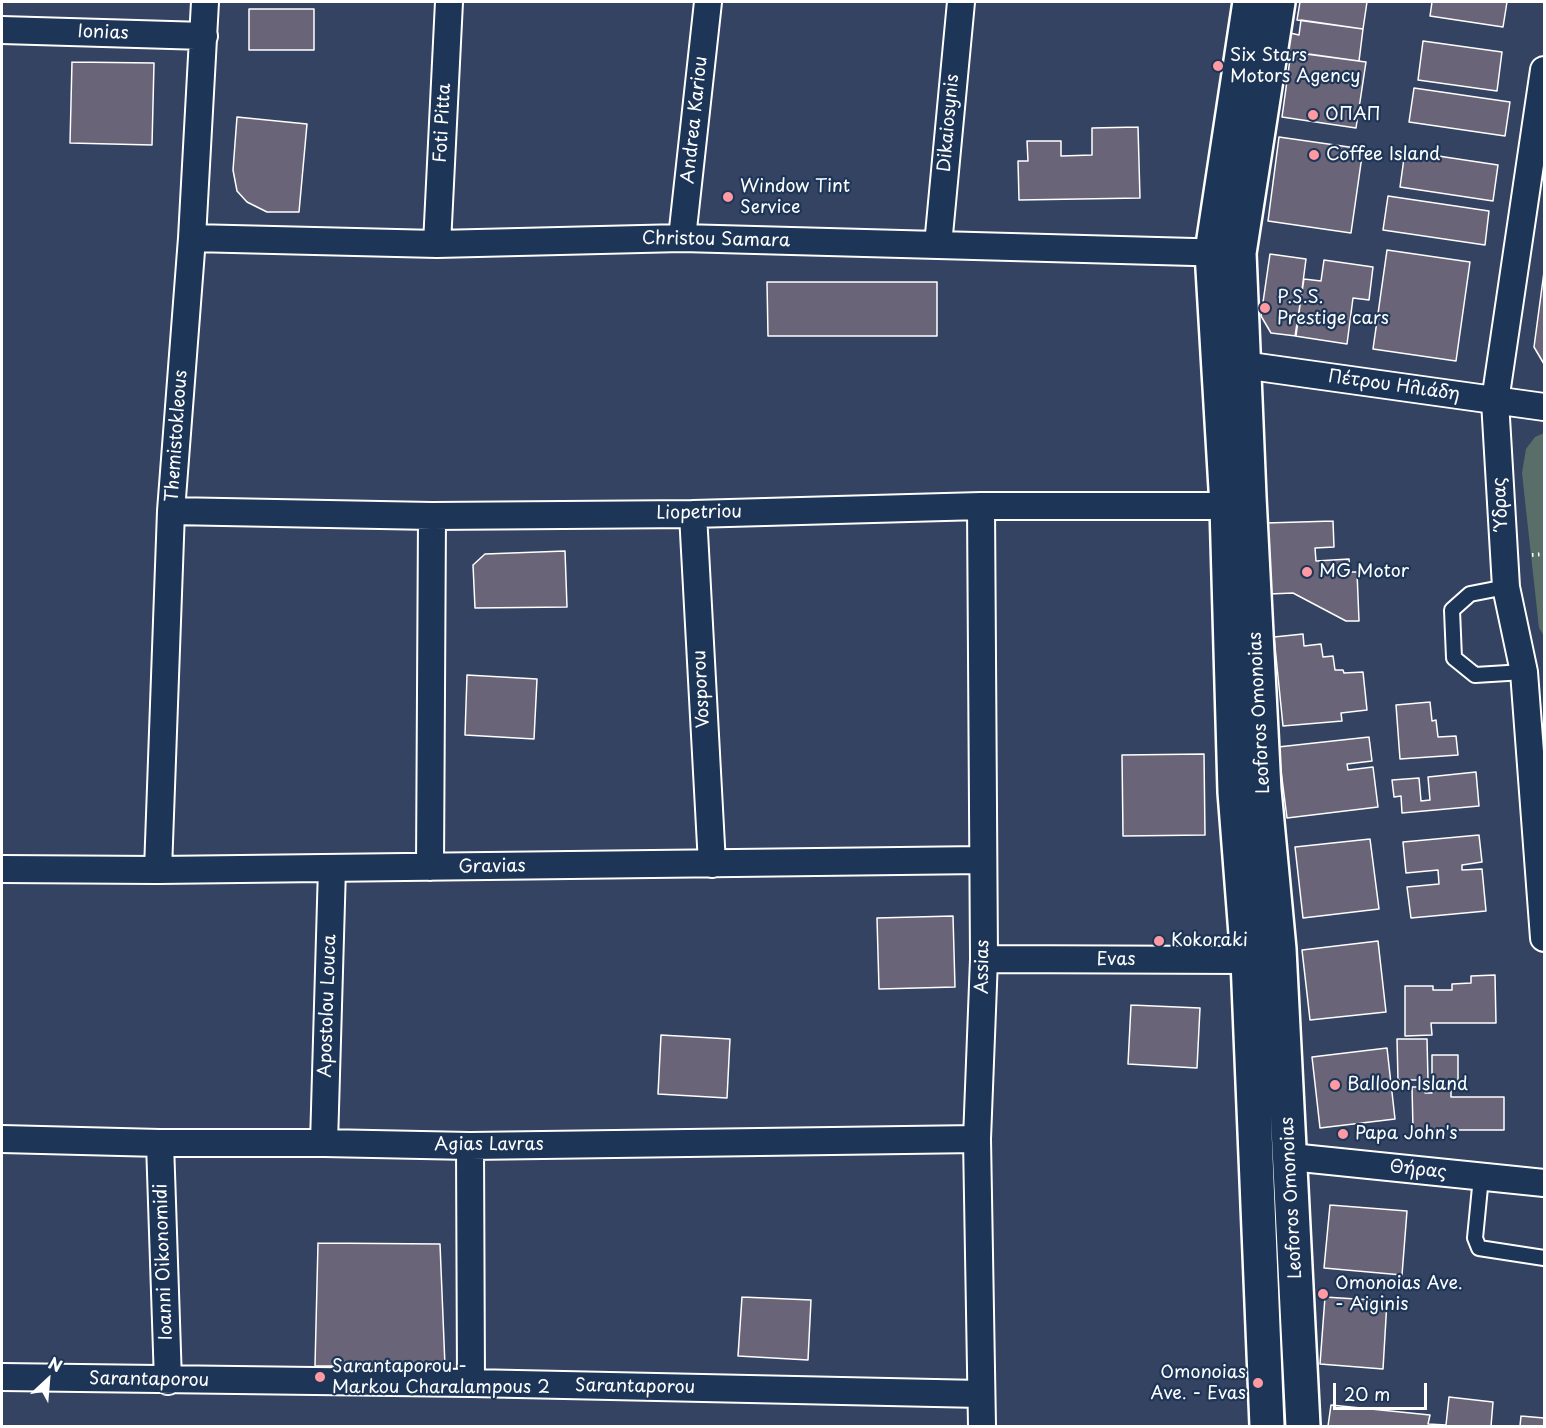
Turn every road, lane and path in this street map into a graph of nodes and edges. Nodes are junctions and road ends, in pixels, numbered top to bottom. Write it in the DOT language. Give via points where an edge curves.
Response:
graph roads {
  1 [pos="205,2"];
  2 [pos="449,2"];
  3 [pos="708,2"];
  4 [pos="961,2"];
  5 [pos="1250,2"];
  6 [pos="1278,2"];
  7 [pos="2,30"];
  8 [pos="204,36"];
  9 [pos="1545,70"];
  10 [pos="192,238"];
  11 [pos="682,238"];
  12 [pos="437,244"];
  13 [pos="938,245"];
  14 [pos="1226,253"];
  15 [pos="1243,364"];
  16 [pos="1495,401"];
  17 [pos="1545,407"];
  18 [pos="981,506"];
  19 [pos="1227,506"];
  20 [pos="171,511"];
  21 [pos="693,514"];
  22 [pos="432,516"];
  23 [pos="1506,587"];
  24 [pos="1534,674"];
  25 [pos="982,860"];
  26 [pos="712,864"];
  27 [pos="430,867"];
  28 [pos="332,868"];
  29 [pos="2,869"];
  30 [pos="158,870"];
  31 [pos="1545,938"];
  32 [pos="984,959"];
  33 [pos="1248,960"];
  34 [pos="2,1139"];
  35 [pos="977,1139"];
  36 [pos="160,1143"];
  37 [pos="324,1143"];
  38 [pos="470,1146"];
  39 [pos="1291,1157"];
  40 [pos="1481,1177"];
  41 [pos="1545,1183"];
  42 [pos="1545,1258"];
  43 [pos="2,1377"];
  44 [pos="168,1381"];
  45 [pos="471,1383"];
  46 [pos="981,1394"];
  47 [pos="982,1426"];
  48 [pos="1267,1426"];
  49 [pos="1303,1426"];
  1 -- 8 [label="street, Themistokleous"];
  2 -- 12 [label="street, Foti Pitta"];
  3 -- 11 [label="street, Andrea Kariou"];
  4 -- 13 [label="street, Dikaiosynis"];
  5 -- 14 [label="main road, Leoforos Omonoias"];
  6 -- 14 [label="main road, Leoforos Omonoias"];
  7 -- 8 [label="street, Ionias"];
  8 -- 10 [label="street, Themistokleous"];
  9 -- 16 [label="street, Ύδρας"];
  10 -- 12 [label="street, Christou Samara"];
  10 -- 20 [label="street, Themistokleous"];
  11 -- 12 [label="street, Christou Samara"];
  11 -- 13 [label="street, Christou Samara"];
  13 -- 14 [label="street, Christou Samara"];
  14 -- 15 [label="main road, Leoforos Omonoias"];
  14 -- 19 [label="main road, Leoforos Omonoias"];
  15 -- 16 [label="street, Πέτρου Ηλιάδη"];
  15 -- 39 [label="main road, Leoforos Omonoias" via="1264,790 1279,949"];
  16 -- 17 [label="street, Πέτρου Ηλιάδη"];
  16 -- 23 [label="street, Ύδρας"];
  18 -- 19 [label="street, Liopetriou"];
  18 -- 21 [label="street, Liopetriou"];
  18 -- 25 [label="street, Assias"];
  19 -- 33 [label="main road, Leoforos Omonoias" via="1235,792"];
  20 -- 22 [label="street, Liopetriou"];
  20 -- 30 [label="street, Themistokleous"];
  21 -- 22 [label="street, Liopetriou"];
  21 -- 26 [label="street, Vosporou"];
  22 -- 27 [label="street"];
  23 -- 24 [label="street, Ύδρας"];
  23 -- 24 [label="lane" via="1470,594 1452,610 1454,658 1475,675"];
  24 -- 31 [label="street, Ύδρας"];
  25 -- 26 [label="street, Gravias"];
  25 -- 32 [label="street, Assias"];
  26 -- 27 [label="street, Gravias"];
  27 -- 28 [label="street, Gravias"];
  28 -- 30 [label="street, Gravias"];
  28 -- 37 [label="street, Apostolou Louca"];
  29 -- 30 [label="street, Gravias"];
  32 -- 33 [label="street, Evas"];
  32 -- 35 [label="street, Assias"];
  33 -- 48 [label="main road, Leoforos Omonoias"];
  34 -- 36 [label="street, Agias Lavras"];
  35 -- 38 [label="street, Agias Lavras"];
  35 -- 46 [label="street, Assias"];
  36 -- 37 [label="street, Agias Lavras"];
  36 -- 44 [label="street, Ioanni Oikonomidi"];
  37 -- 38 [label="street, Agias Lavras"];
  38 -- 45 [label="street"];
  39 -- 40 [label="street, Θήρας"];
  39 -- 49 [label="main road, Leoforos Omonoias"];
  40 -- 41 [label="street, Θήρας"];
  40 -- 42 [label="lane" via="1475,1238 1479,1248"];
  43 -- 44 [label="street, Sarantaporou"];
  44 -- 45 [label="street, Sarantaporou"];
  45 -- 46 [label="street, Sarantaporou"];
  46 -- 47 [label="street, Assias"];
}
